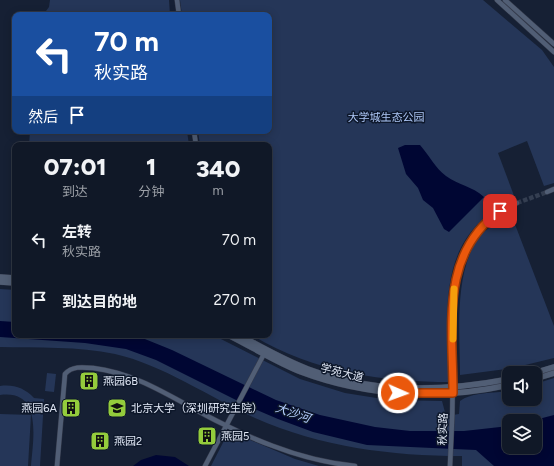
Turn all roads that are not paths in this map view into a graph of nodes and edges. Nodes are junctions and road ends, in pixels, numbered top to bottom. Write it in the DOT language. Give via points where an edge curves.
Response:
graph roads {
  1 [pos="177,0"];
  2 [pos="497,0"];
  3 [pos="505,0"];
  4 [pos="179,12"];
  5 [pos="554,44"];
  6 [pos="554,52"];
  7 [pos="554,189"];
  8 [pos="547,192"];
  9 [pos="517,203"];
  10 [pos="0,277"];
  11 [pos="12,278"];
  12 [pos="0,282"];
  13 [pos="12,283"];
  14 [pos="234,338"];
  15 [pos="245,338"];
  16 [pos="264,354"];
  17 [pos="554,367"];
  18 [pos="542,371"];
  19 [pos="554,373"];
  20 [pos="542,377"];
  21 [pos="502,380"];
  22 [pos="502,386"];
  23 [pos="453,390"];
  24 [pos="227,426"];
  25 [pos="56,466"];
  26 [pos="204,466"];
  27 [pos="355,466"];
  28 [pos="450,466"];
  1 -- 4 [label="street"];
  2 -- 6 [label="street"];
  3 -- 5 [label="street"];
  7 -- 8 [label="street"];
  9 -- 23 [label="street, 秋实路" via="488,219 472,238 462,256 454,284"];
  10 -- 11 [label="street"];
  12 -- 13 [label="street"];
  14 -- 16 [label="street, 学苑大道"];
  15 -- 23 [label="street, 学苑大道" via="298,365 348,380 398,388"];
  16 -- 23 [label="street, 学苑大道" via="301,372 359,388 404,393"];
  16 -- 24 [label="street"];
  17 -- 18 [label="street"];
  19 -- 20 [label="street"];
  21 -- 23 [label="street, 学苑大道"];
  22 -- 23 [label="street, 学苑大道"];
  23 -- 28 [label="street, 秋实路"];
  24 -- 25 [label="street" via="130,376 84,367 71,369 65,374 64,379"];
  24 -- 26 [label="street"];
  24 -- 27 [label="street" via="300,455 328,463"];
}
